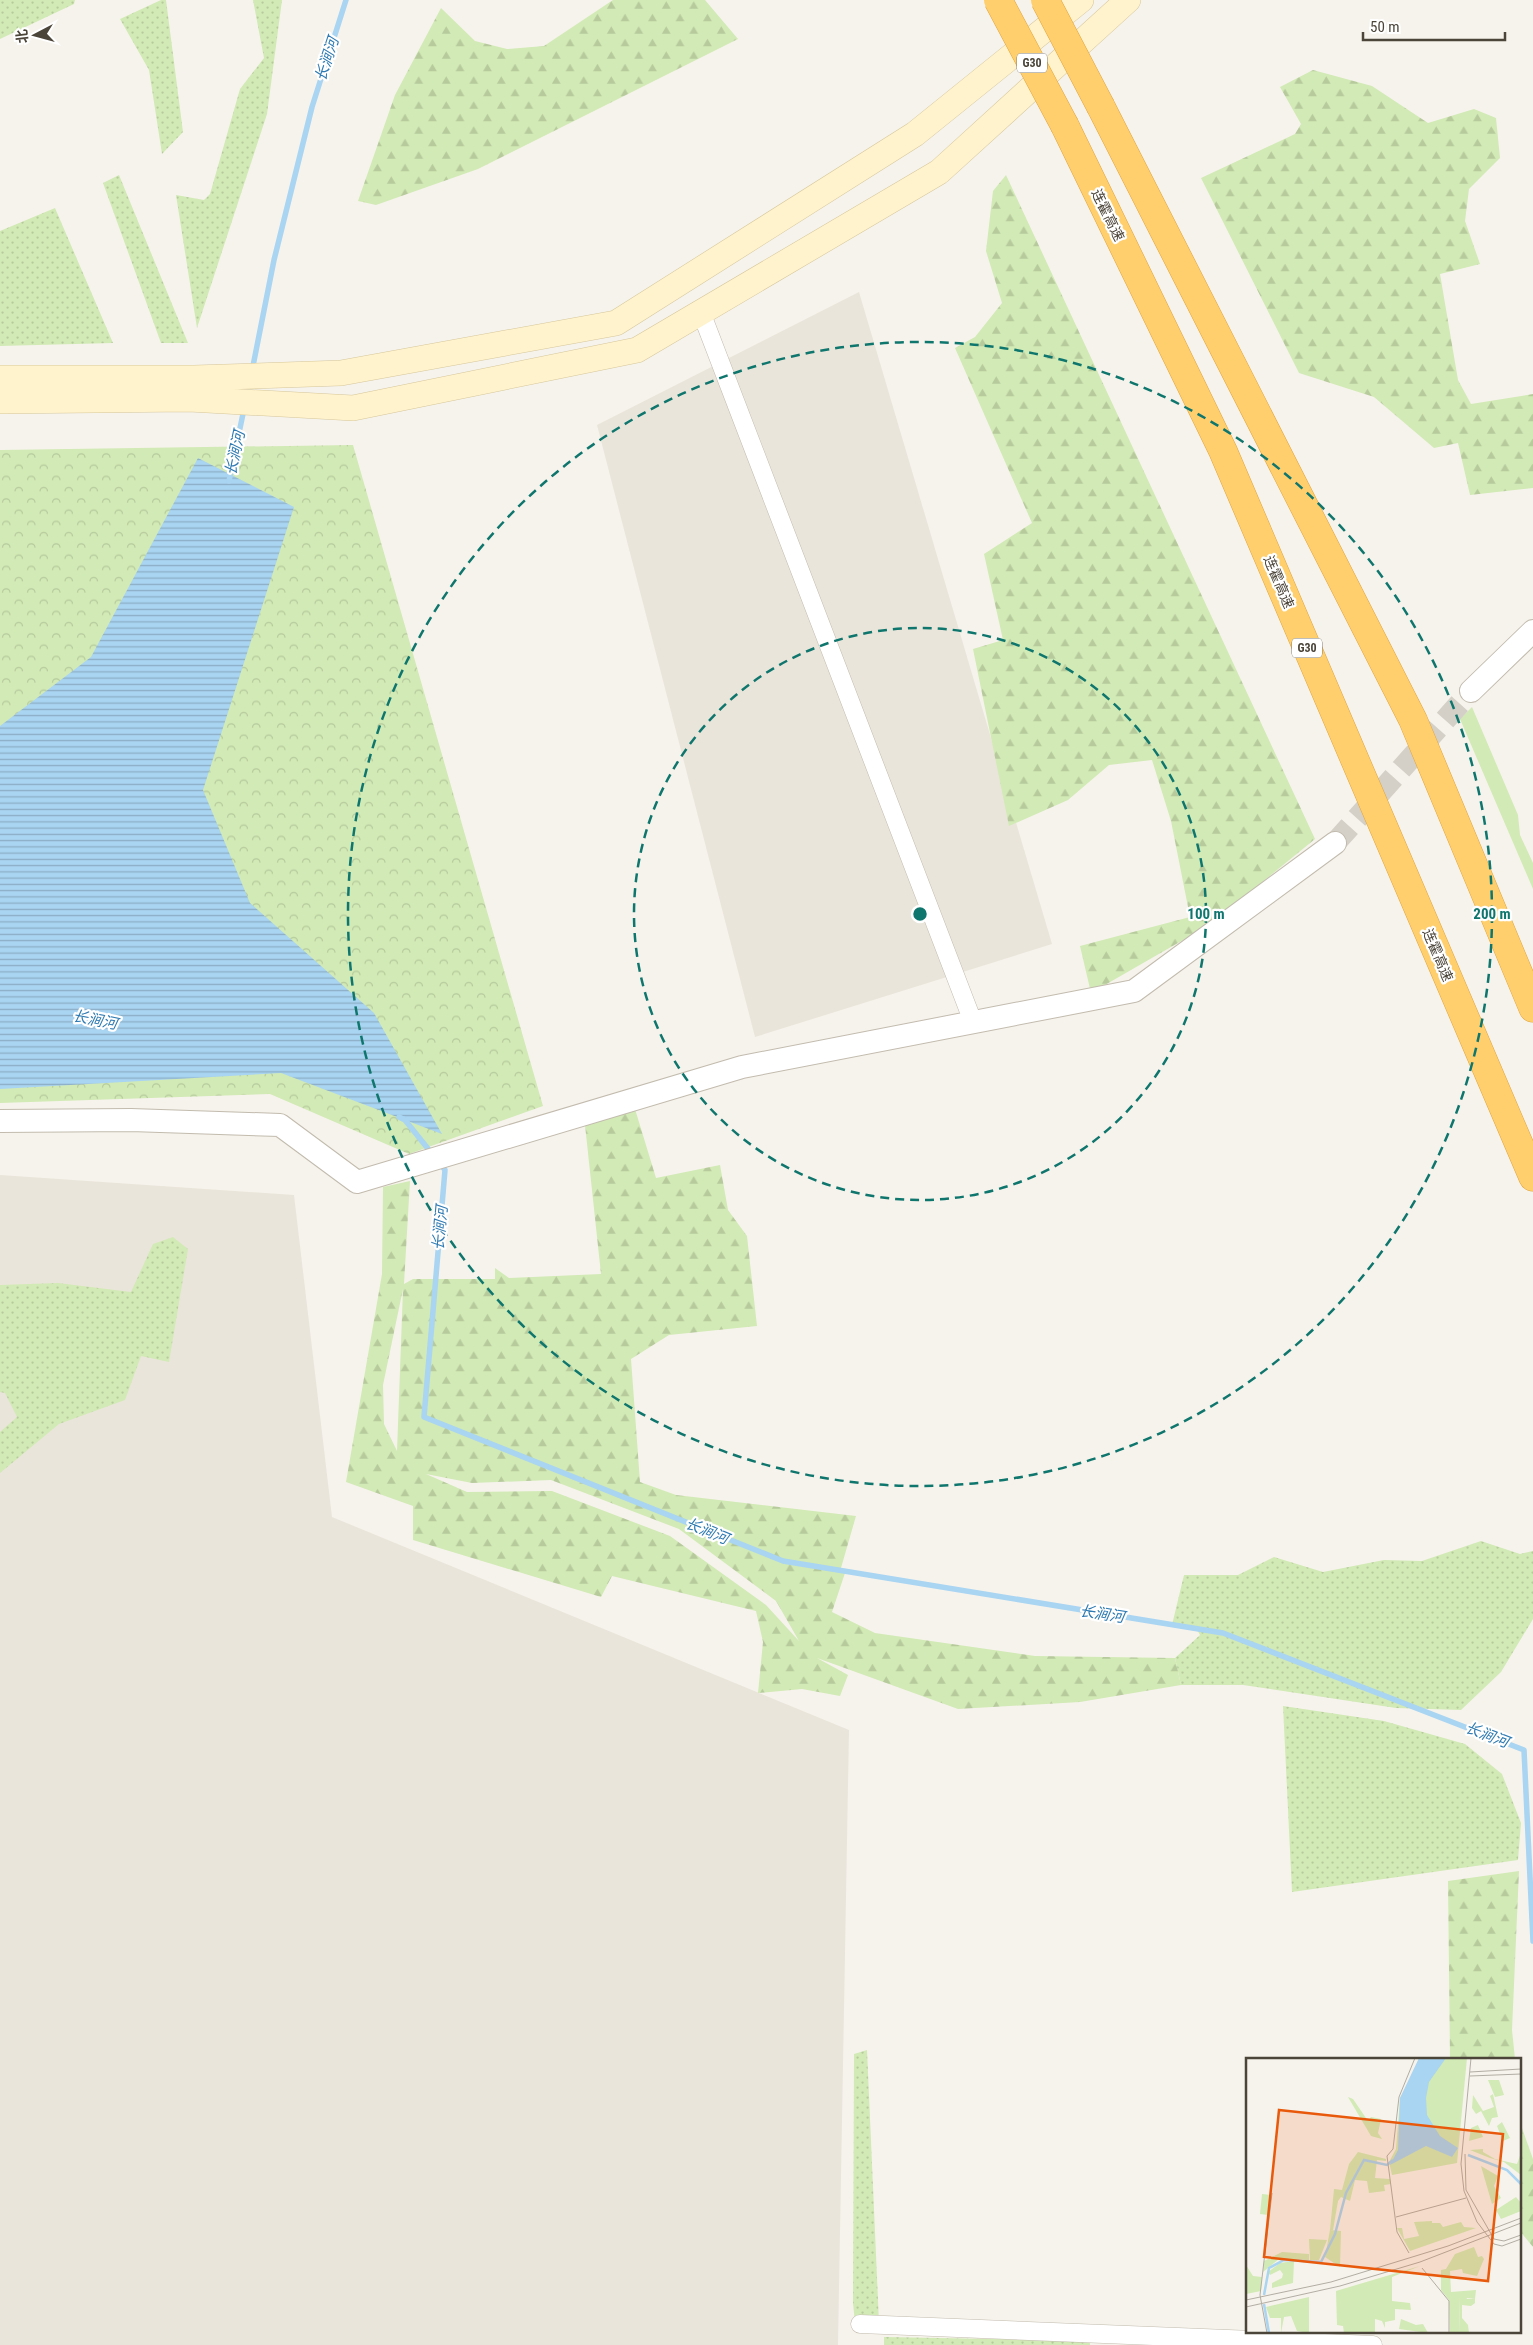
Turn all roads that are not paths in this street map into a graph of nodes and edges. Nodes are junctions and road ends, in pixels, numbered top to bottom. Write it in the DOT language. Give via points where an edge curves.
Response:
graph roads {
  1 [pos="998,0"];
  2 [pos="1045,0"];
  3 [pos="1081,0"];
  4 [pos="1128,0"];
  5 [pos="701,312"];
  6 [pos="0,378"];
  7 [pos="192,389"];
  8 [pos="0,401"];
  9 [pos="1533,630"];
  10 [pos="1471,692"];
  11 [pos="1335,843"];
  12 [pos="1533,1008"];
  13 [pos="973,1022"];
  14 [pos="0,1122"];
  15 [pos="1533,1177"];
  16 [pos="860,2324"];
  17 [pos="1373,2345"];
  1 -- 15 [label="highway, 连霍高速 / G30, bridge" via="1065,126 1223,451"];
  2 -- 12 [label="highway, bridge" via="1413,720"];
  3 -- 7 [label="main road" via="915,134 616,324 341,373"];
  4 -- 5 [label="main road" via="938,172"];
  5 -- 7 [label="main road" via="637,350 353,408"];
  5 -- 13 [label="street"];
  6 -- 7 [label="main road"];
  7 -- 8 [label="main road"];
  9 -- 10 [label="street"];
  11 -- 13 [label="street" via="1134,991"];
  13 -- 14 [label="street" via="742,1067 357,1182 280,1124 131,1120"];
  16 -- 17 [label="street"];
}
